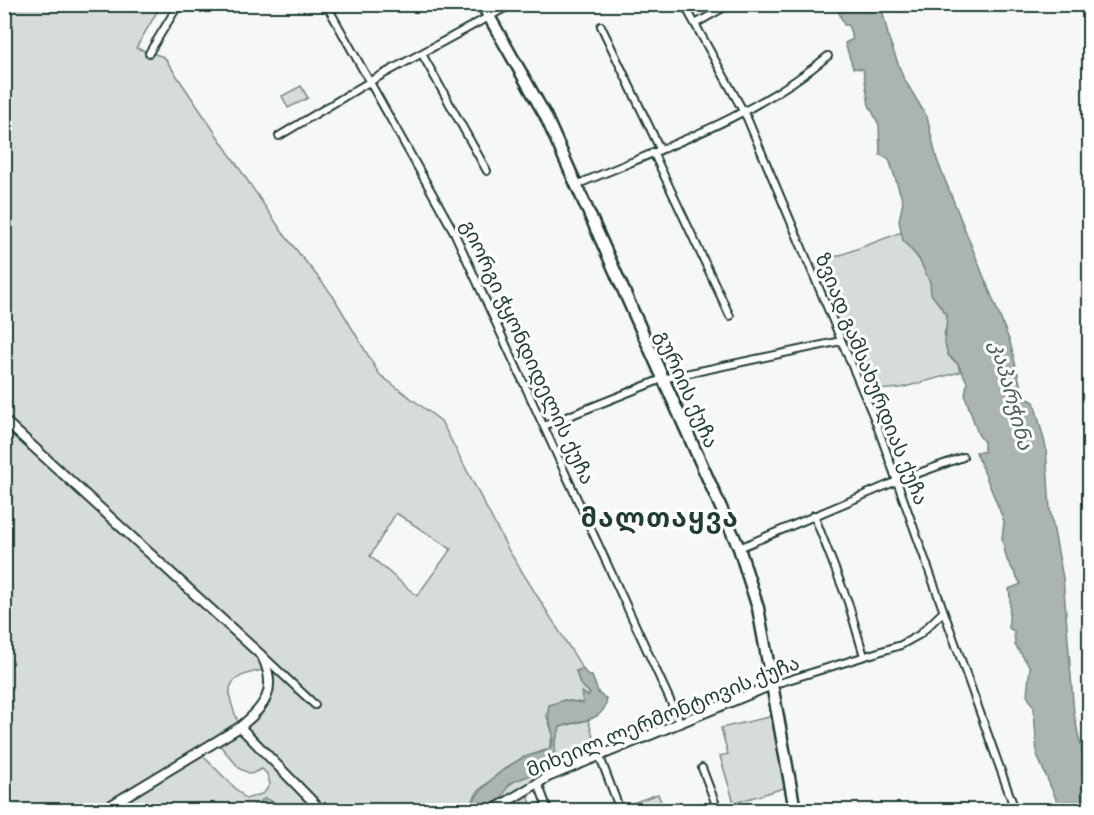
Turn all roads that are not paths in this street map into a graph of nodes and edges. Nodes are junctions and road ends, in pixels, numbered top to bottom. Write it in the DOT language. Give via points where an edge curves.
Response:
graph roads {
  1 [pos="178,4"];
  2 [pos="326,4"];
  3 [pos="482,4"];
  4 [pos="512,4"];
  5 [pos="684,4"];
  6 [pos="730,4"];
  7 [pos="490,16"];
  8 [pos="695,24"];
  9 [pos="601,26"];
  10 [pos="149,53"];
  11 [pos="422,54"];
  12 [pos="828,56"];
  13 [pos="369,82"];
  14 [pos="744,113"];
  15 [pos="279,136"];
  16 [pos="656,151"];
  17 [pos="487,171"];
  18 [pos="576,185"];
  19 [pos="730,316"];
  20 [pos="841,341"];
  21 [pos="663,379"];
  22 [pos="4,420"];
  23 [pos="544,426"];
  24 [pos="963,457"];
  25 [pos="897,482"];
  26 [pos="814,515"];
  27 [pos="739,548"];
  28 [pos="943,612"];
  29 [pos="259,652"];
  30 [pos="864,656"];
  31 [pos="772,685"];
  32 [pos="315,705"];
  33 [pos="681,724"];
  34 [pos="240,727"];
  35 [pos="600,757"];
  36 [pos="702,768"];
  37 [pos="538,783"];
  38 [pos="103,810"];
  39 [pos="321,810"];
  40 [pos="493,810"];
  41 [pos="548,810"];
  42 [pos="618,810"];
  43 [pos="718,810"];
  44 [pos="795,810"];
  45 [pos="1016,810"];
  1 -- 10 [label="street"];
  2 -- 13 [label="street, გიორგი ჭყონდიდელის ქუჩა"];
  3 -- 7 [label="highway, გურიის ქუჩა"];
  4 -- 7 [label="street"];
  5 -- 8 [label="street, ზვიად გამსახურდიას ქუჩა"];
  6 -- 8 [label="street"];
  7 -- 11 [label="street"];
  7 -- 18 [label="highway, გურიის ქუჩა" via="545,115"];
  8 -- 14 [label="street, ზვიად გამსახურდიას ქუჩა"];
  9 -- 16 [label="street"];
  11 -- 13 [label="street"];
  11 -- 17 [label="street"];
  12 -- 14 [label="street" via="805,76"];
  13 -- 15 [label="street"];
  13 -- 23 [label="street, გიორგი ჭყონდიდელის ქუჩა" via="454,232"];
  14 -- 16 [label="street"];
  14 -- 20 [label="street, ზვიად გამსახურდიას ქუჩა"];
  16 -- 18 [label="street"];
  16 -- 19 [label="street"];
  18 -- 21 [label="highway, გურიის ქუჩა"];
  20 -- 21 [label="street"];
  20 -- 25 [label="street, ზვიად გამსახურდიას ქუჩა"];
  21 -- 23 [label="street"];
  21 -- 27 [label="highway, გურიის ქუჩა"];
  22 -- 29 [label="street"];
  23 -- 33 [label="street, გიორგი ჭყონდიდელის ქუჩა"];
  24 -- 25 [label="street"];
  25 -- 26 [label="street"];
  25 -- 28 [label="street, ზვიად გამსახურდიას ქუჩა"];
  26 -- 27 [label="street"];
  26 -- 30 [label="street"];
  27 -- 31 [label="highway, გურიის ქუჩა" via="758,608"];
  28 -- 30 [label="street, მიხეილ ლერმონტოვის ქუჩა" via="919,635"];
  28 -- 45 [label="street, ზვიად გამსახურდიას ქუჩა"];
  29 -- 32 [label="street"];
  29 -- 34 [label="street" via="268,669 267,696 261,710"];
  30 -- 31 [label="street, მიხეილ ლერმონტოვის ქუჩა"];
  31 -- 33 [label="street, მიხეილ ლერმონტოვის ქუჩა"];
  31 -- 44 [label="highway, გურიის ქუჩა"];
  33 -- 35 [label="street, მიხეილ ლერმონტოვის ქუჩა"];
  34 -- 38 [label="street"];
  34 -- 39 [label="street"];
  35 -- 37 [label="street, მიხეილ ლერმონტოვის ქუჩა"];
  35 -- 42 [label="street"];
  36 -- 43 [label="street"];
  37 -- 40 [label="street, მიხეილ ლერმონტოვის ქუჩა"];
  37 -- 41 [label="street"];
}
